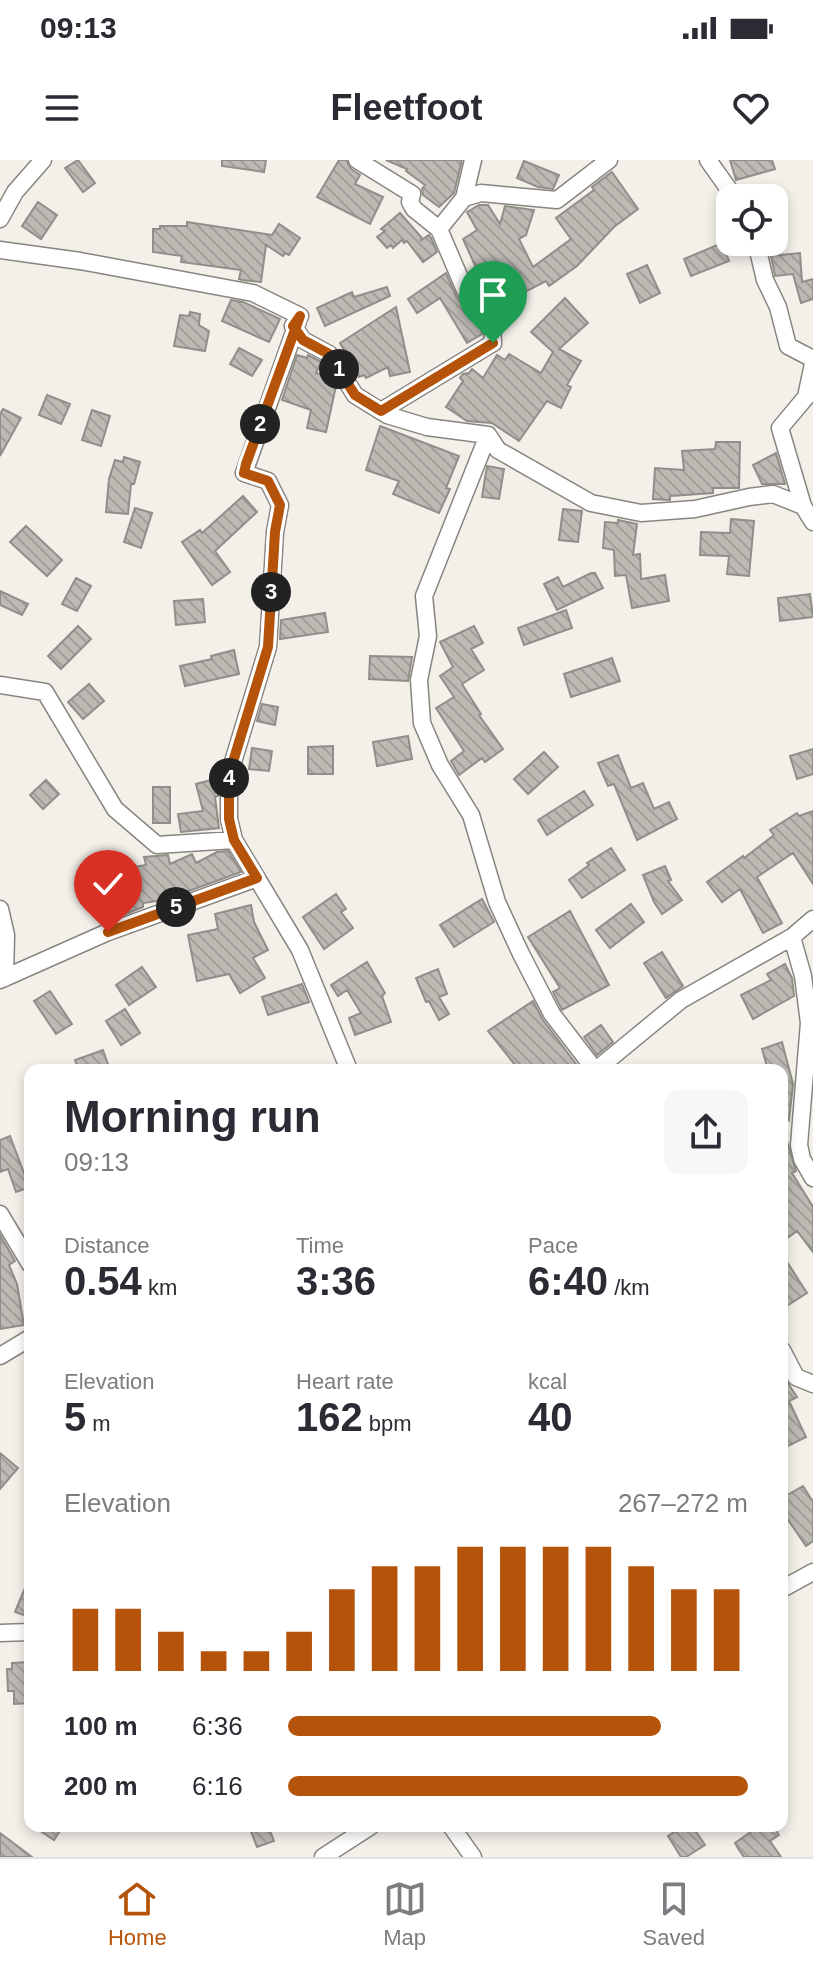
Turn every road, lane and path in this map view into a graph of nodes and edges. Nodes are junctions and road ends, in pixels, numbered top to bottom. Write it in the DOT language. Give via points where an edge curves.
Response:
graph roads {
  1 [pos="43,160"];
  2 [pos="357,160"];
  3 [pos="473,160"];
  4 [pos="609,160"];
  5 [pos="708,160"];
  6 [pos="725,184"];
  7 [pos="464,198"];
  8 [pos="0,219"];
  9 [pos="439,229"];
  10 [pos="0,250"];
  11 [pos="759,256"];
  12 [pos="300,316"];
  13 [pos="813,361"];
  14 [pos="381,411"];
  15 [pos="488,435"];
  16 [pos="803,506"];
  17 [pos="813,522"];
  18 [pos="0,685"];
  19 [pos="234,840"];
  20 [pos="257,878"];
  21 [pos="0,909"];
  22 [pos="813,919"];
  23 [pos="792,937"];
  24 [pos="3,979"];
  25 [pos="347,1064"];
  26 [pos="590,1064"];
  27 [pos="602,1064"];
  28 [pos="791,1146"];
  29 [pos="813,1178"];
  30 [pos="0,1214"];
  31 [pos="24,1254"];
  32 [pos="24,1342"];
  33 [pos="0,1356"];
  34 [pos="788,1362"];
  35 [pos="813,1384"];
  36 [pos="810,1581"];
  37 [pos="788,1587"];
  38 [pos="24,1632"];
  39 [pos="0,1633"];
  40 [pos="361,1832"];
  41 [pos="455,1832"];
  42 [pos="323,1857"];
  43 [pos="473,1857"];
  1 -- 8 [label="street"];
  2 -- 9 [label="street" via="412,194 414,209"];
  3 -- 7 [label="street"];
  4 -- 7 [label="street" via="557,200 481,193"];
  5 -- 6 [label="street"];
  7 -- 9 [label="street"];
  9 -- 14 [label="street" via="465,290 492,324 493,343"];
  10 -- 12 [label="street" via="253,293"];
  11 -- 13 [label="street" via="788,346"];
  12 -- 14 [label="street" via="293,326 303,340 329,354 355,395"];
  12 -- 19 [label="street" via="244,473 268,481 280,505 268,647 229,775"];
  13 -- 16 [label="street" via="806,397 780,428"];
  14 -- 15 [label="street" via="427,427"];
  15 -- 16 [label="street" via="498,450 591,503 641,513 773,494"];
  15 -- 26 [label="street" via="424,596 428,636 419,680 422,723 471,815 497,902 521,954 552,1014"];
  16 -- 17 [label="street"];
  18 -- 19 [label="street" via="45,692 115,809 157,845"];
  19 -- 20 [label="street"];
  20 -- 24 [label="street" via="108,932"];
  20 -- 25 [label="street" via="300,950"];
  21 -- 24 [label="street" via="6,935"];
  22 -- 23 [label="street"];
  23 -- 27 [label="street" via="681,1000"];
  23 -- 28 [label="street" via="809,1023"];
  28 -- 29 [label="street"];
  30 -- 31 [label="street"];
  32 -- 33 [label="street"];
  34 -- 35 [label="street" via="796,1377"];
  36 -- 37 [label="street"];
  38 -- 39 [label="street"];
  40 -- 42 [label="street"];
  41 -- 43 [label="street"];
}
